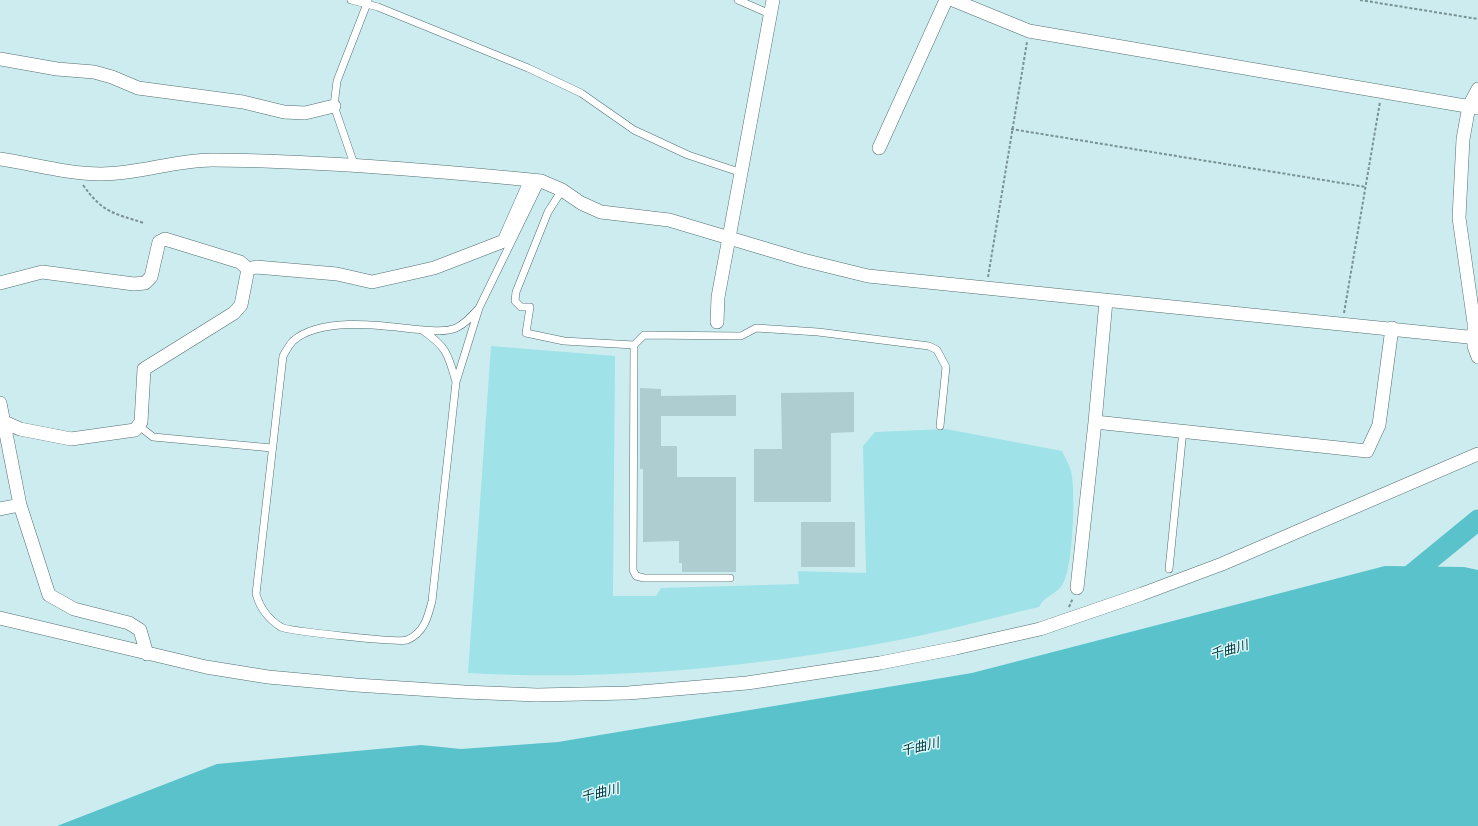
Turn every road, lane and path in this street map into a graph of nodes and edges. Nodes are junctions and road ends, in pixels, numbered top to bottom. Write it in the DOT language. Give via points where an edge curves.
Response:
graph roads {
  1 [pos="351,0"];
  2 [pos="738,0"];
  3 [pos="773,0"];
  4 [pos="946,0"];
  5 [pos="953,0"];
  6 [pos="1360,0"];
  7 [pos="368,2"];
  8 [pos="770,14"];
  9 [pos="1478,19"];
  10 [pos="1029,31"];
  11 [pos="0,59"];
  12 [pos="1478,89"];
  13 [pos="1382,91"];
  14 [pos="334,106"];
  15 [pos="1474,107"];
  16 [pos="1011,129"];
  17 [pos="879,148"];
  18 [pos="0,159"];
  19 [pos="354,164"];
  20 [pos="75,172"];
  21 [pos="742,173"];
  22 [pos="536,180"];
  23 [pos="1366,187"];
  24 [pos="562,190"];
  25 [pos="144,223"];
  26 [pos="730,237"];
  27 [pos="248,269"];
  28 [pos="0,283"];
  29 [pos="987,287"];
  30 [pos="1106,301"];
  31 [pos="479,308"];
  32 [pos="717,322"];
  33 [pos="1342,323"];
  34 [pos="1392,328"];
  35 [pos="422,330"];
  36 [pos="715,336"];
  37 [pos="1475,338"];
  38 [pos="634,345"];
  39 [pos="1478,358"];
  40 [pos="456,382"];
  41 [pos="0,403"];
  42 [pos="2,422"];
  43 [pos="1095,422"];
  44 [pos="139,426"];
  45 [pos="940,426"];
  46 [pos="1183,430"];
  47 [pos="272,448"];
  48 [pos="1478,454"];
  49 [pos="20,505"];
  50 [pos="0,509"];
  51 [pos="1169,569"];
  52 [pos="730,578"];
  53 [pos="1077,588"];
  54 [pos="0,618"];
  55 [pos="1063,620"];
  56 [pos="147,654"];
  1 -- 7 [label="lane"];
  2 -- 8 [label="lane"];
  3 -- 8 [label="street"];
  4 -- 17 [label="street"];
  5 -- 10 [label="street"];
  6 -- 9 [label="path"];
  7 -- 14 [label="lane" via="337,81"];
  7 -- 21 [label="lane" via="528,68 581,93 634,130 688,155"];
  8 -- 21 [label="street"];
  10 -- 13 [label="street"];
  10 -- 16 [label="path"];
  11 -- 14 [label="street" via="57,69 94,72 138,88 243,102 284,112 305,113"];
  12 -- 15 [label="street"];
  13 -- 15 [label="street"];
  13 -- 23 [label="path"];
  14 -- 19 [label="lane"];
  15 -- 37 [label="street" via="1460,165 1459,218"];
  16 -- 23 [label="path"];
  16 -- 29 [label="path"];
  18 -- 20 [label="street"];
  19 -- 20 [label="street" via="208,160 102,174"];
  19 -- 22 [label="street"];
  20 -- 25 [label="path" via="95,201 110,212"];
  21 -- 26 [label="street"];
  22 -- 24 [label="street"];
  22 -- 27 [label="street" via="504,242 434,268 372,282 309,270 256,267"];
  22 -- 31 [label="lane"];
  23 -- 33 [label="path"];
  24 -- 26 [label="street" via="601,212 669,220"];
  24 -- 38 [label="lane" via="548,212 516,292 515,301 521,307 530,307 526,333 564,341"];
  26 -- 29 [label="street" via="803,260 868,276"];
  26 -- 32 [label="street" via="718,297"];
  27 -- 28 [label="street" via="240,262 165,239 160,242 150,277 145,283 134,284 42,272"];
  27 -- 44 [label="street" via="240,305 234,313 144,369"];
  29 -- 30 [label="street"];
  30 -- 33 [label="street"];
  30 -- 43 [label="street"];
  31 -- 35 [label="lane" via="456,328 444,331"];
  31 -- 40 [label="lane"];
  32 -- 36 [label="lane"];
  33 -- 34 [label="street"];
  34 -- 37 [label="street"];
  34 -- 46 [label="street" via="1379,425 1367,451"];
  35 -- 40 [label="lane" via="443,346"];
  35 -- 47 [label="lane" via="385,326 334,326 304,334 293,341 283,356"];
  36 -- 38 [label="lane" via="644,334"];
  36 -- 45 [label="lane" via="741,336 756,328 818,332 929,346 937,350 946,367"];
  37 -- 39 [label="street"];
  38 -- 52 [label="lane" via="633,570 636,576 644,578"];
  40 -- 47 [label="lane" via="432,601 426,622 418,634 406,641 386,641 282,628 267,616 260,606 256,594"];
  41 -- 42 [label="street"];
  42 -- 44 [label="street" via="20,429 71,439 135,430"];
  42 -- 49 [label="street"];
  43 -- 46 [label="street"];
  43 -- 53 [label="street"];
  44 -- 47 [label="lane" via="152,437"];
  46 -- 51 [label="lane"];
  48 -- 55 [label="street" via="1222,564"];
  49 -- 50 [label="street"];
  49 -- 56 [label="street" via="49,595 74,609 129,623 140,630"];
  53 -- 55 [label="path"];
  54 -- 56 [label="street"];
  55 -- 56 [label="street" via="1040,629 880,663 747,683 628,693 537,695 349,684 268,677"];
}
